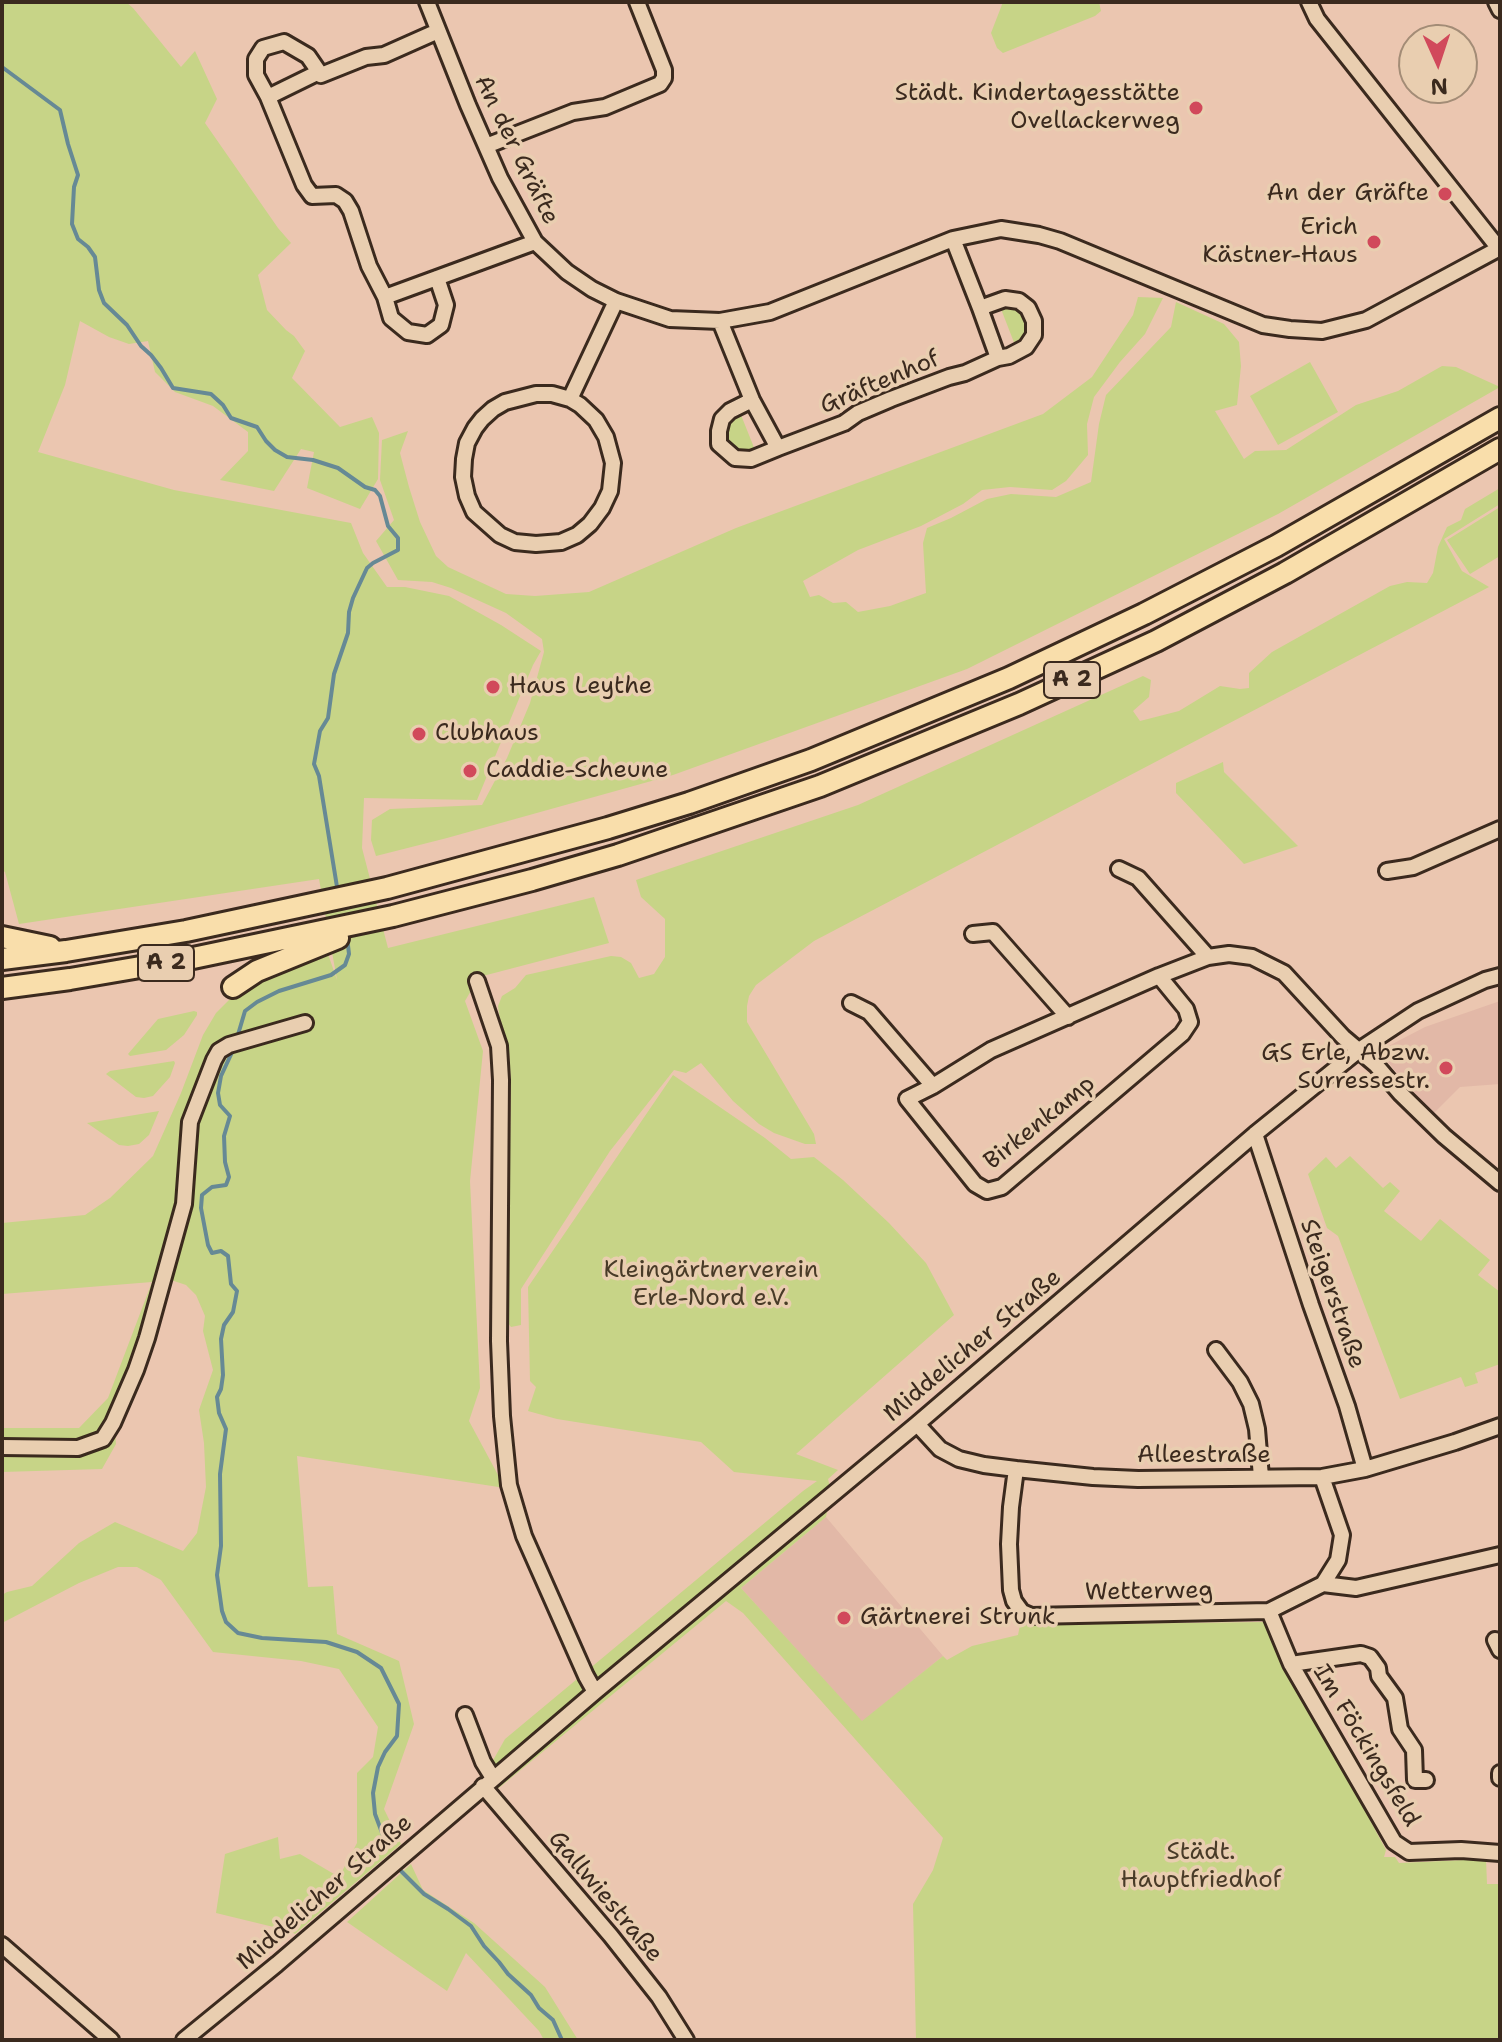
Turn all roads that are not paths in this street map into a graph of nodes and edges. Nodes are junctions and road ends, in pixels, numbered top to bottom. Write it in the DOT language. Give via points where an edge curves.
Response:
graph roads {
  1 [pos="427,2"];
  2 [pos="637,2"];
  3 [pos="1309,2"];
  4 [pos="1496,2"];
  5 [pos="1500,10"];
  6 [pos="438,31"];
  7 [pos="319,72"];
  8 [pos="268,97"];
  9 [pos="486,146"];
  10 [pos="953,239"];
  11 [pos="535,242"];
  12 [pos="1500,249"];
  13 [pos="437,278"];
  14 [pos="385,297"];
  15 [pos="616,301"];
  16 [pos="980,308"];
  17 [pos="720,321"];
  18 [pos="998,358"];
  19 [pos="570,399"];
  20 [pos="752,400"];
  21 [pos="1500,418"];
  22 [pos="778,448"];
  23 [pos="1500,449"];
  24 [pos="1500,829"];
  25 [pos="1119,869"];
  26 [pos="1387,871"];
  27 [pos="973,934"];
  28 [pos="330,935"];
  29 [pos="2,937"];
  30 [pos="66,951"];
  31 [pos="1208,957"];
  32 [pos="2,959"];
  33 [pos="1159,976"];
  34 [pos="1500,976"];
  35 [pos="477,981"];
  36 [pos="233,987"];
  37 [pos="2,988"];
  38 [pos="851,1003"];
  39 [pos="1068,1017"];
  40 [pos="305,1023"];
  41 [pos="1359,1050"];
  42 [pos="933,1086"];
  43 [pos="1255,1134"];
  44 [pos="1500,1183"];
  45 [pos="1216,1350"];
  46 [pos="917,1424"];
  47 [pos="1500,1426"];
  48 [pos="2,1447"];
  49 [pos="1016,1469"];
  50 [pos="1365,1469"];
  51 [pos="1261,1477"];
  52 [pos="1322,1477"];
  53 [pos="1500,1555"];
  54 [pos="1323,1584"];
  55 [pos="1269,1611"];
  56 [pos="1291,1664"];
  57 [pos="595,1692"];
  58 [pos="465,1715"];
  59 [pos="483,1762"];
  60 [pos="467,1765"];
  61 [pos="1426,1780"];
  62 [pos="488,1782"];
  63 [pos="1500,1853"];
  64 [pos="2,1945"];
  65 [pos="111,2040"];
  66 [pos="184,2040"];
  67 [pos="686,2040"];
  1 -- 6 [label="street, An der Gräfte"];
  2 -- 9 [label="street" via="664,70 660,84"];
  3 -- 12 [label="street" via="1335,43"];
  4 -- 5 [label="street"];
  6 -- 7 [label="street" via="384,55"];
  6 -- 9 [label="street, An der Gräfte"];
  7 -- 8 [label="street"];
  7 -- 8 [label="street" via="308,56 284,42 263,48 256,59 256,75"];
  8 -- 14 [label="street" via="312,196 336,195 351,211"];
  9 -- 11 [label="street, An der Gräfte"];
  10 -- 12 [label="street, An der Gräfte" via="1001,229 1039,235 1263,325 1322,331 1366,320"];
  10 -- 16 [label="street"];
  10 -- 17 [label="street, An der Gräfte" via="770,312"];
  11 -- 13 [label="street"];
  11 -- 15 [label="street, An der Gräfte" via="567,272"];
  13 -- 14 [label="street"];
  13 -- 14 [label="street" via="446,305 441,325 427,335 408,332 391,318"];
  15 -- 17 [label="street, An der Gräfte" via="670,319"];
  15 -- 19 [label="street"];
  16 -- 18 [label="street"];
  16 -- 18 [label="street, Gräftenhof" via="1005,299 1019,301 1034,321 1034,335 1026,347"];
  17 -- 20 [label="street"];
  18 -- 22 [label="street, Gräftenhof"];
  19 -- 19 [label="street" via="536,394 505,402 482,419 467,443 463,477 474,512 515,542 561,542 577,535 610,491 613,463 606,437 596,420"];
  20 -- 22 [label="street"];
  20 -- 22 [label="street, Gräftenhof" via="722,419 719,444 735,458 751,459"];
  21 -- 30 [label="highway, A 2" via="1238,567 1144,614 1009,678 811,760 524,853 322,903"];
  23 -- 28 [label="highway, A 2" via="1156,641 914,749 631,850"];
  24 -- 26 [label="street" via="1413,867"];
  25 -- 31 [label="street" via="1138,878"];
  27 -- 39 [label="street" via="993,932"];
  28 -- 36 [label="highway"];
  28 -- 37 [label="highway, A 2"];
  29 -- 30 [label="highway"];
  30 -- 32 [label="highway, A 2"];
  31 -- 33 [label="street, Birkenkamp"];
  31 -- 41 [label="street, Birkenkamp" via="1252,957 1284,973"];
  33 -- 39 [label="street, Birkenkamp"];
  33 -- 42 [label="street, Birkenkamp" via="1186,1009 1190,1022 1182,1034 1002,1187 987,1191 975,1184 907,1099"];
  34 -- 41 [label="street, Middelicher Straße" via="1418,1011"];
  35 -- 57 [label="street" via="499,1046 499,1341 509,1485 524,1536"];
  38 -- 42 [label="street" via="869,1012"];
  39 -- 42 [label="street, Birkenkamp" via="991,1050"];
  40 -- 48 [label="street" via="229,1045 214,1060 190,1122 184,1204 147,1338 103,1439 78,1448"];
  41 -- 43 [label="street, Middelicher Straße"];
  41 -- 44 [label="street, Birkenkamp" via="1444,1136"];
  43 -- 46 [label="street, Middelicher Straße"];
  43 -- 50 [label="street, Steigerstraße"];
  45 -- 51 [label="street" via="1251,1404"];
  46 -- 49 [label="street, Alleestraße" via="940,1449 959,1459"];
  46 -- 57 [label="street, Middelicher Straße"];
  47 -- 50 [label="street, Alleestraße"];
  49 -- 51 [label="street, Alleestraße" via="1138,1479"];
  49 -- 55 [label="street, Wetterweg" via="1009,1544 1011,1590 1022,1612 1031,1616"];
  50 -- 52 [label="street, Alleestraße"];
  51 -- 52 [label="street, Alleestraße"];
  52 -- 54 [label="street" via="1342,1535 1338,1560"];
  53 -- 54 [label="street" via="1356,1588"];
  54 -- 55 [label="street, Wetterweg"];
  55 -- 56 [label="street, Im Föckingsfeld"];
  56 -- 61 [label="street, Im Föckingsfeld" via="1370,1657 1395,1698 1400,1729 1414,1750 1415,1780"];
  56 -- 63 [label="street, Im Föckingsfeld" via="1394,1842 1409,1852"];
  57 -- 62 [label="street, Middelicher Straße"];
  58 -- 59 [label="street"];
  59 -- 60 [label="street"];
  59 -- 62 [label="street"];
  62 -- 66 [label="street, Middelicher Straße"];
  62 -- 67 [label="street, Gallwiestraße" via="659,1997"];
  64 -- 65 [label="street"];
}
